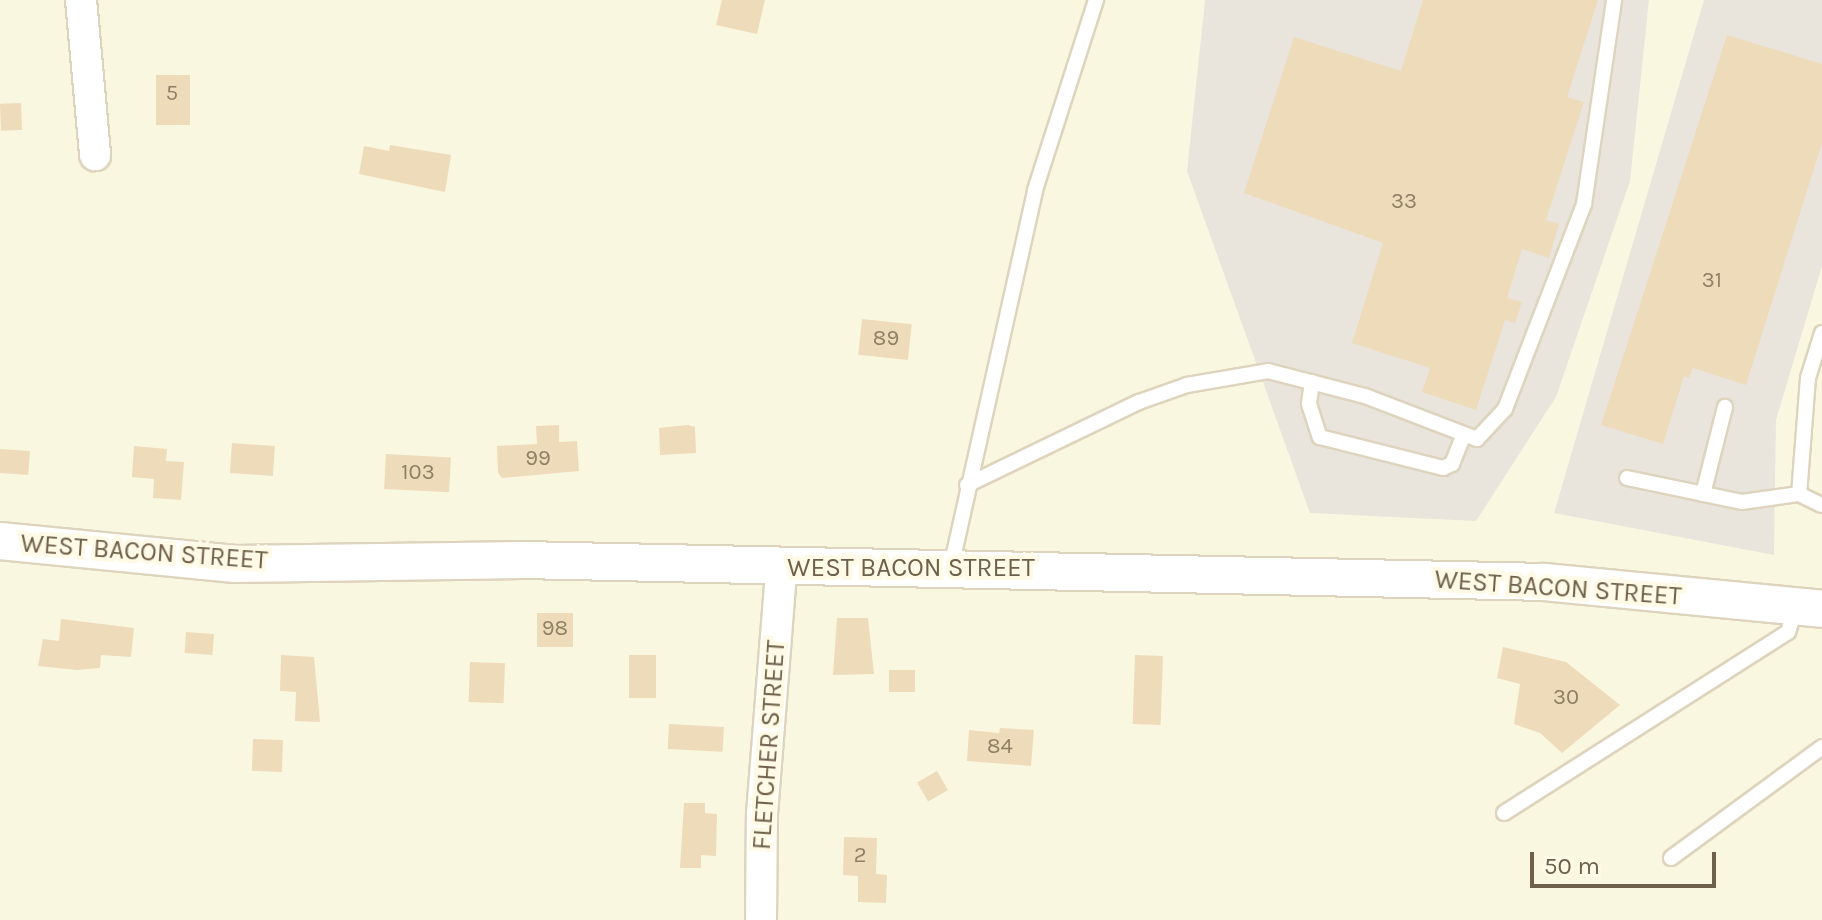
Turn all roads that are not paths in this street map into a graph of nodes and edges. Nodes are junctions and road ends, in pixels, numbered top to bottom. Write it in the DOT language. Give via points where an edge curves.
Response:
graph roads {
  1 [pos="81,0"];
  2 [pos="1096,0"];
  3 [pos="1614,0"];
  4 [pos="95,155"];
  5 [pos="1822,333"];
  6 [pos="1312,382"];
  7 [pos="1725,407"];
  8 [pos="1464,434"];
  9 [pos="1627,478"];
  10 [pos="967,485"];
  11 [pos="1703,494"];
  12 [pos="1799,494"];
  13 [pos="1822,505"];
  14 [pos="0,541"];
  15 [pos="951,567"];
  16 [pos="781,570"];
  17 [pos="1809,609"];
  18 [pos="1822,747"];
  19 [pos="1504,813"];
  20 [pos="1671,858"];
  21 [pos="761,920"];
  1 -- 4 [label="street"];
  2 -- 10 [label="lane" via="1035,190"];
  3 -- 8 [label="lane" via="1584,204 1505,409 1477,439"];
  5 -- 12 [label="lane" via="1808,378"];
  6 -- 8 [label="lane"];
  6 -- 8 [label="lane" via="1309,404 1320,437 1443,468 1452,464"];
  6 -- 10 [label="lane" via="1268,371 1187,385"];
  7 -- 11 [label="lane"];
  9 -- 11 [label="lane"];
  10 -- 15 [label="lane"];
  11 -- 12 [label="lane" via="1742,502"];
  12 -- 13 [label="lane"];
  14 -- 16 [label="street, WEST BACON STREET" via="235,564 522,560"];
  15 -- 16 [label="street, WEST BACON STREET"];
  15 -- 17 [label="street, WEST BACON STREET" via="1544,582"];
  16 -- 21 [label="street, FLETCHER STREET" via="762,814"];
  17 -- 19 [label="lane" via="1788,632"];
  18 -- 20 [label="lane"];
}
